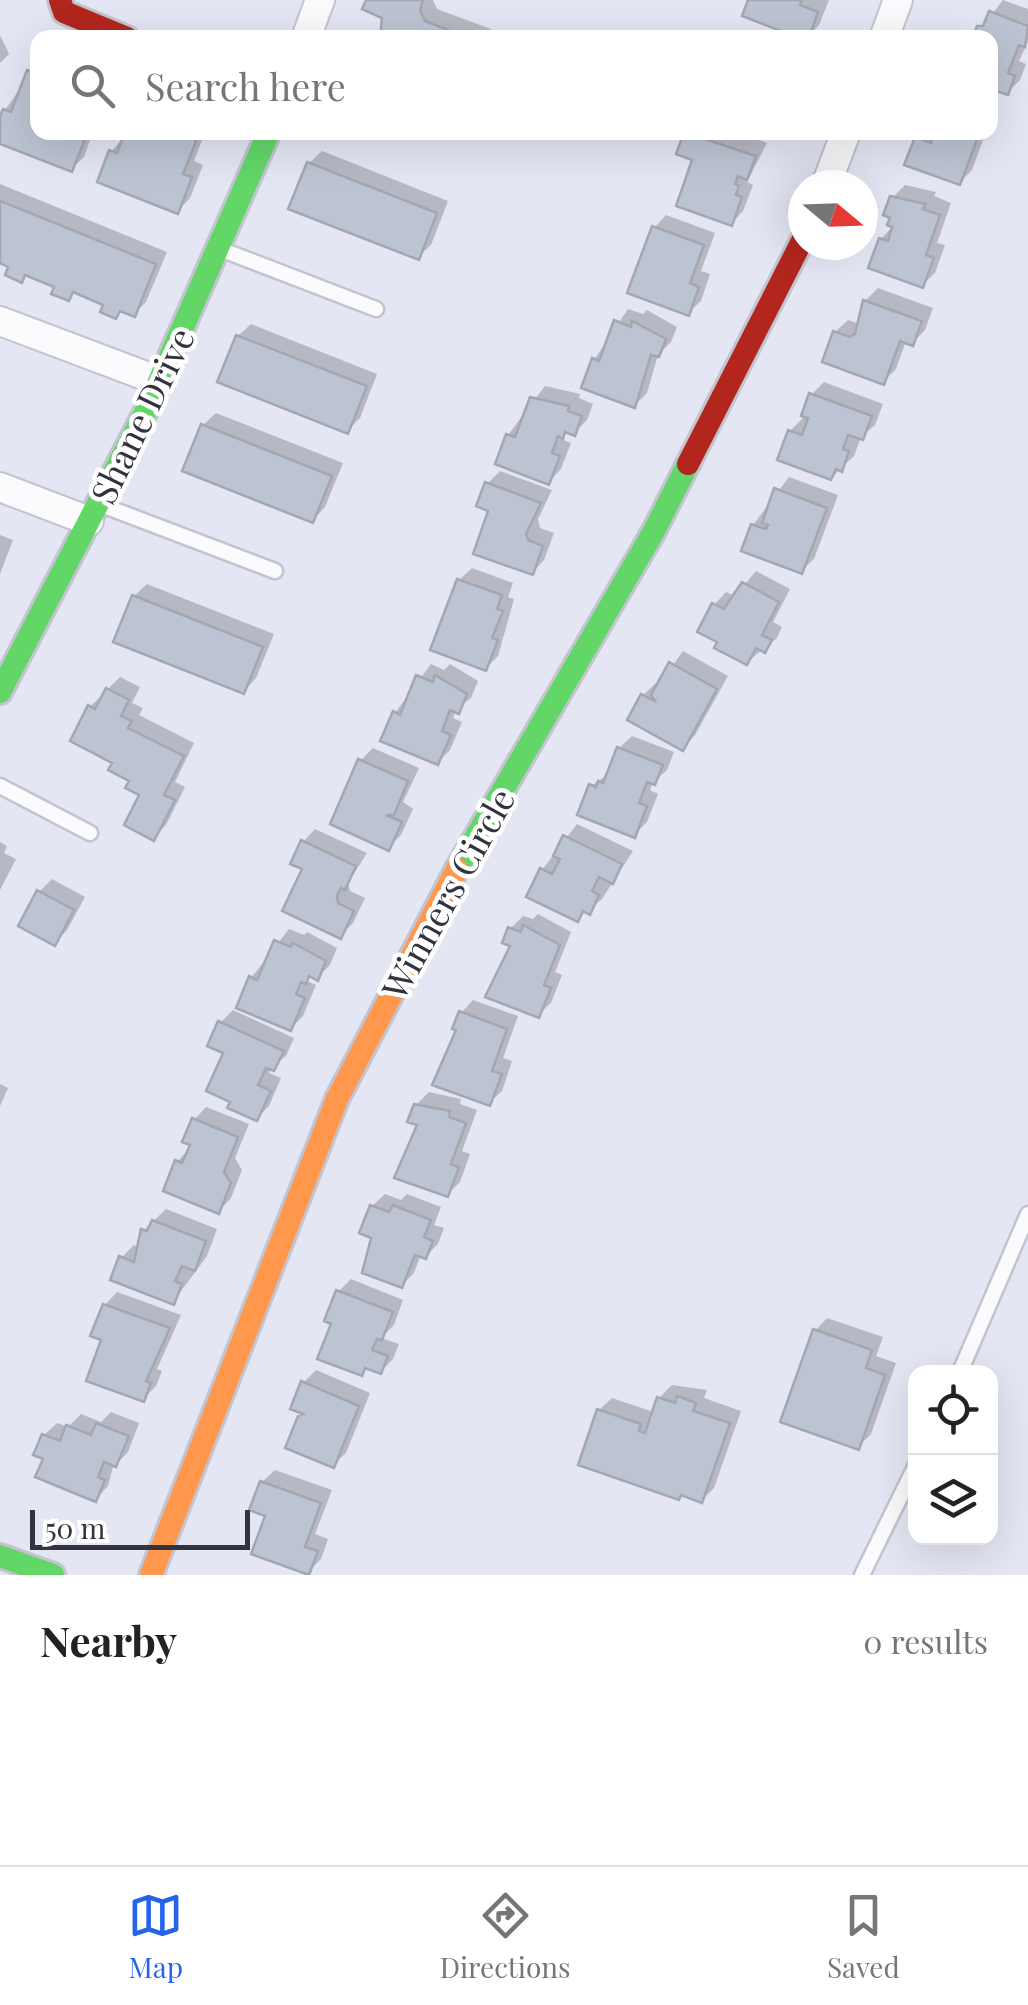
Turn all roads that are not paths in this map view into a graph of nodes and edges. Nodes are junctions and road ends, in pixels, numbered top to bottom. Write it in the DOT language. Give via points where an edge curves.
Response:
graph roads {
  1 [pos="60,0"];
  2 [pos="320,0"];
  3 [pos="898,0"];
  4 [pos="108,30"];
  5 [pos="309,30"];
  6 [pos="887,30"];
  7 [pos="266,140"];
  8 [pos="843,140"];
  9 [pos="832,170"];
  10 [pos="220,248"];
  11 [pos="792,260"];
  12 [pos="376,309"];
  13 [pos="0,321"];
  14 [pos="159,381"];
  15 [pos="0,487"];
  16 [pos="94,513"];
  17 [pos="275,571"];
  18 [pos="0,692"];
  19 [pos="0,786"];
  20 [pos="90,833"];
  21 [pos="1028,1214"];
  22 [pos="963,1365"];
  23 [pos="908,1482"];
  24 [pos="0,1556"];
  25 [pos="53,1575"];
  26 [pos="151,1575"];
  27 [pos="862,1575"];
  1 -- 4 [label="street" via="64,12"];
  2 -- 5 [label="street"];
  3 -- 6 [label="street"];
  7 -- 10 [label="street, Shane Drive"];
  8 -- 9 [label="street"];
  10 -- 12 [label="lane"];
  10 -- 14 [label="street, Shane Drive"];
  11 -- 26 [label="street, Winners Circle" via="654,531 446,887 337,1099"];
  13 -- 14 [label="street"];
  14 -- 16 [label="street, Shane Drive"];
  15 -- 16 [label="street"];
  16 -- 17 [label="lane"];
  16 -- 18 [label="street, Shane Drive"];
  19 -- 20 [label="lane"];
  21 -- 22 [label="lane"];
  23 -- 27 [label="lane"];
  24 -- 25 [label="street"];
}
